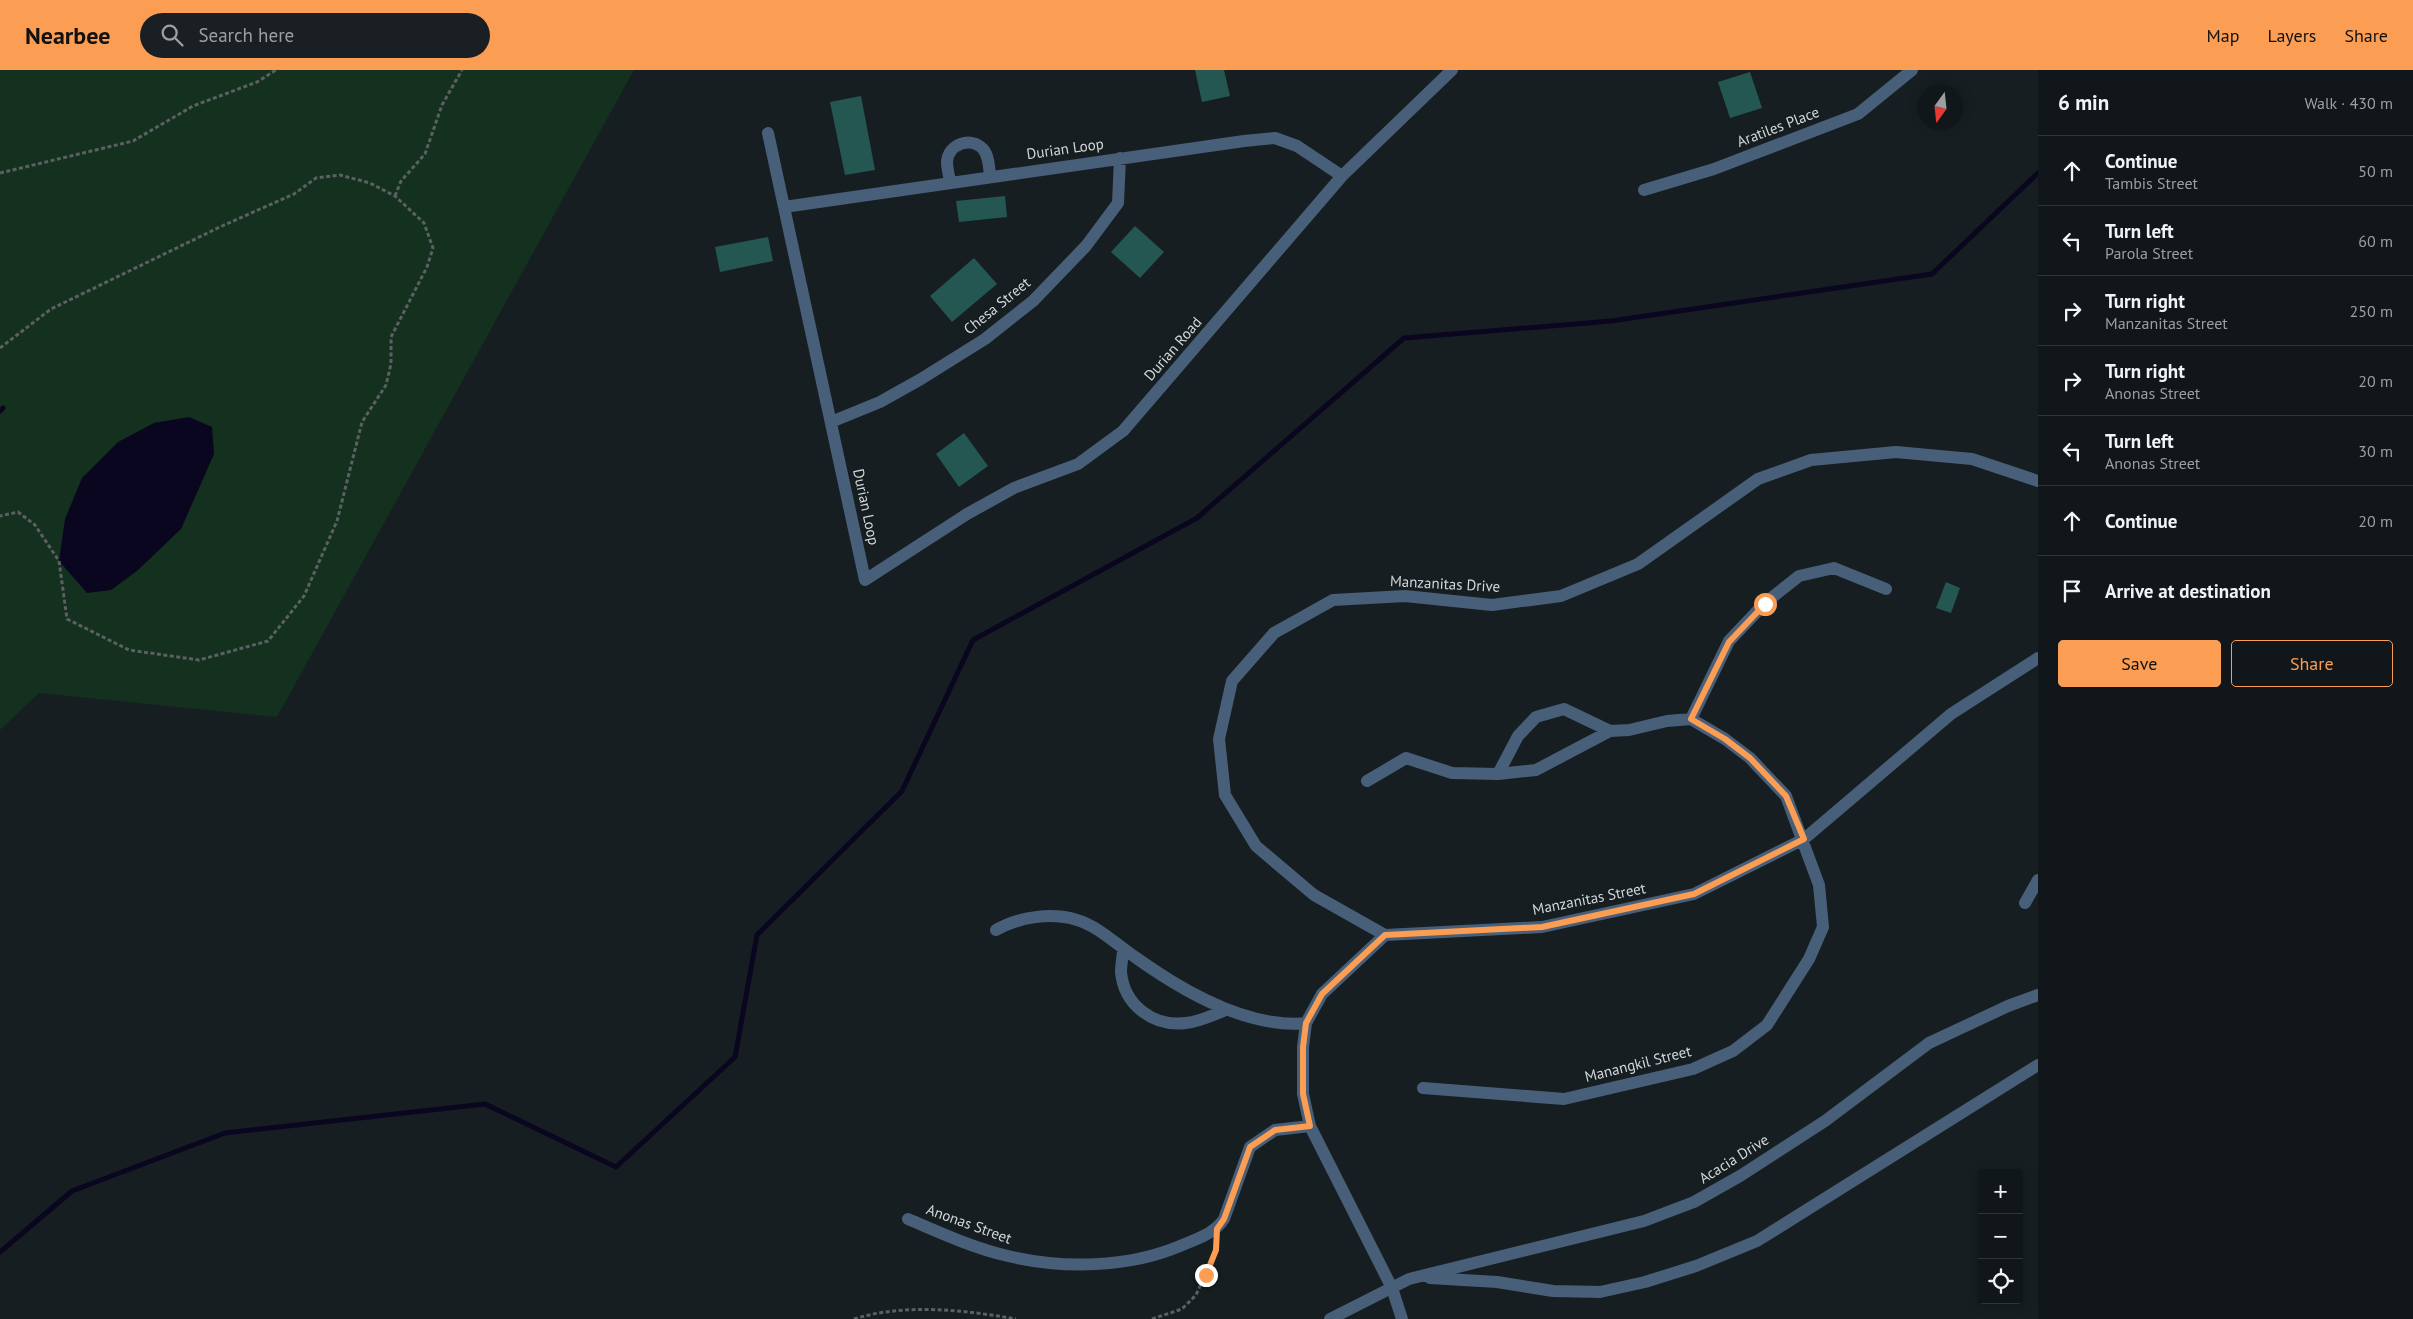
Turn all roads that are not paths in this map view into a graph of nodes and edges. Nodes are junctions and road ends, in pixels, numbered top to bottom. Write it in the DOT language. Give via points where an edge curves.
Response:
graph roads {
  1 [pos="1452,70"];
  2 [pos="1912,70"];
  3 [pos="768,134"];
  4 [pos="1120,158"];
  5 [pos="990,176"];
  6 [pos="1342,176"];
  7 [pos="950,182"];
  8 [pos="1644,190"];
  9 [pos="784,206"];
  10 [pos="831,422"];
  11 [pos="2038,481"];
  12 [pos="865,580"];
  13 [pos="1886,589"];
  14 [pos="2038,658"];
  15 [pos="1691,719"];
  16 [pos="1610,731"];
  17 [pos="1498,774"];
  18 [pos="1367,781"];
  19 [pos="1804,839"];
  20 [pos="2038,880"];
  21 [pos="2025,903"];
  22 [pos="996,930"];
  23 [pos="1385,935"];
  24 [pos="1123,949"];
  25 [pos="2038,995"];
  26 [pos="1226,1010"];
  27 [pos="1306,1023"];
  28 [pos="2038,1065"];
  29 [pos="1422,1088"];
  30 [pos="1310,1126"];
  31 [pos="908,1219"];
  32 [pos="1415,1277"];
  33 [pos="1392,1288"];
  34 [pos="1330,1319"];
  35 [pos="1402,1319"];
  1 -- 6 [label="street, Durian Road"];
  2 -- 8 [label="street, Aratiles Place" via="1858,114 1714,169"];
  3 -- 9 [label="street, Durian Loop"];
  4 -- 5 [label="street, Durian Loop"];
  4 -- 6 [label="street, Durian Loop" via="1275,138 1297,146"];
  4 -- 10 [label="street, Chesa Street" via="1118,203 1086,246 1033,302 985,339 921,379 880,402"];
  5 -- 7 [label="street, Durian Loop"];
  5 -- 7 [label="street" via="983,149 977,144 961,143 949,154 947,161"];
  6 -- 12 [label="street, Durian Road" via="1123,431 1078,464 1014,488 967,514"];
  7 -- 9 [label="street, Durian Loop"];
  9 -- 10 [label="street, Durian Loop"];
  10 -- 12 [label="street, Durian Loop"];
  11 -- 23 [label="street, Manzanitas Drive" via="1972,459 1896,452 1811,460 1758,479 1638,564 1561,596 1492,605 1405,596 1333,600 1274,633 1232,681 1219,739 1225,795 1256,846 1314,895"];
  13 -- 15 [label="street" via="1834,568 1799,576 1765,604 1729,642"];
  14 -- 19 [label="street, Manzanitas Street" via="1951,714"];
  15 -- 16 [label="street"];
  15 -- 19 [label="street, Manangkil Street" via="1750,758 1786,796"];
  16 -- 17 [label="street" via="1536,770"];
  16 -- 17 [label="street" via="1564,709 1536,717 1518,736"];
  17 -- 18 [label="street" via="1452,773 1406,758"];
  19 -- 23 [label="street, Manzanitas Street" via="1694,894 1542,927"];
  19 -- 29 [label="street, Manangkil Street" via="1819,885 1823,926 1809,959 1767,1025 1732,1051 1693,1069 1564,1099"];
  20 -- 21 [label="street"];
  22 -- 24 [label="street" via="1010,922 1032,917 1077,920 1101,932"];
  23 -- 27 [label="street" via="1322,994"];
  24 -- 26 [label="street" via="1180,988"];
  24 -- 26 [label="street" via="1121,971 1124,985 1132,1000 1148,1017 1163,1022 1186,1023"];
  25 -- 32 [label="street, Acacia Drive" via="1929,1043 1825,1121 1694,1202 1644,1221"];
  26 -- 27 [label="street" via="1289,1024"];
  27 -- 30 [label="street" via="1303,1094"];
  28 -- 32 [label="street, Acacia Drive" via="1757,1241 1696,1266 1600,1292 1552,1291 1496,1282"];
  30 -- 31 [label="street, Anonas Street" via="1275,1130 1250,1147 1224,1219 1217,1229 1158,1256 1118,1262 1049,1263 1008,1256"];
  30 -- 33 [label="street"];
  32 -- 33 [label="street, Acacia Drive"];
  33 -- 34 [label="street, Acacia Drive"];
  33 -- 35 [label="street"];
}
